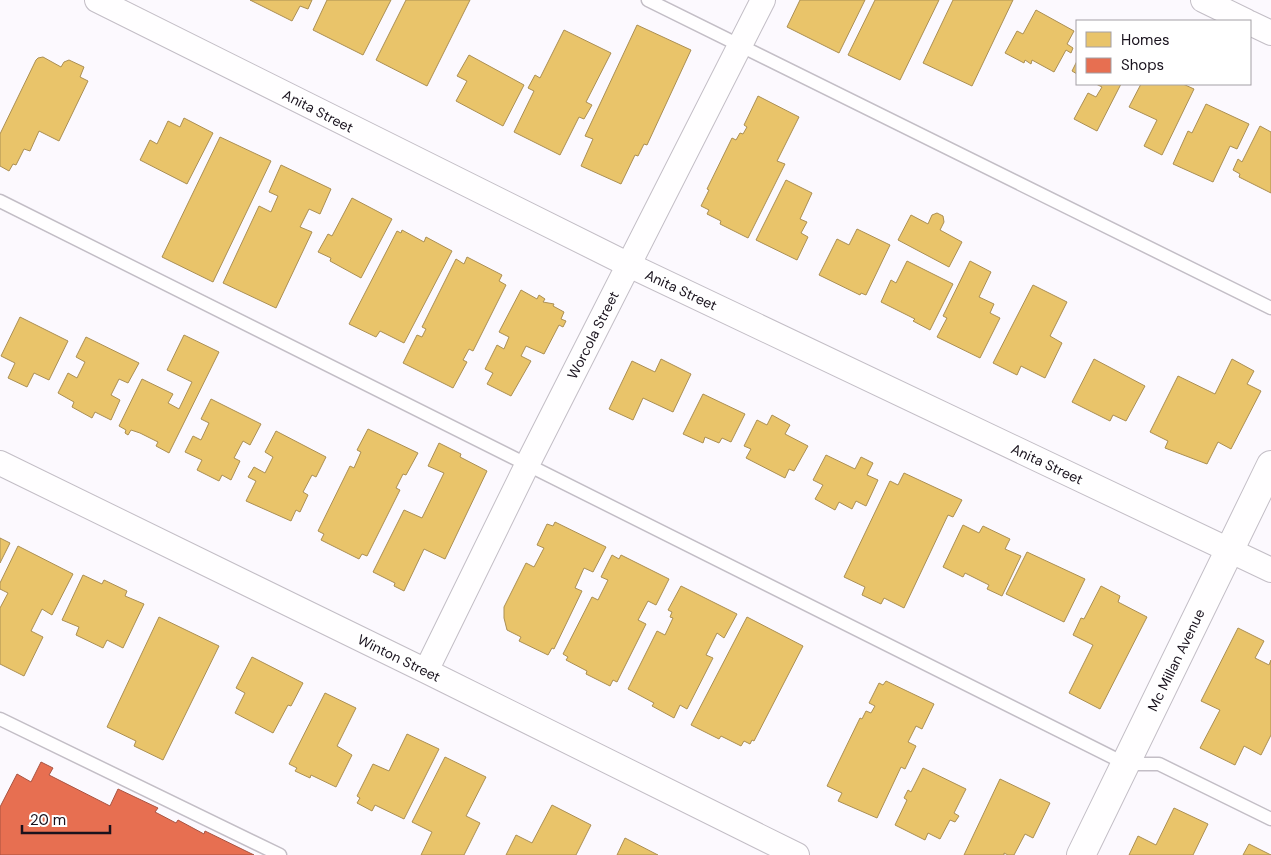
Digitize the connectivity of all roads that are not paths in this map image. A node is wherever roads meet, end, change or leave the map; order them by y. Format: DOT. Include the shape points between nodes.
graph roads {
  1 [pos="97,0"];
  2 [pos="648,0"];
  3 [pos="763,0"];
  4 [pos="1203,0"];
  5 [pos="1244,20"];
  6 [pos="1251,24"];
  7 [pos="1271,34"];
  8 [pos="740,45"];
  9 [pos="0,201"];
  10 [pos="629,265"];
  11 [pos="1271,308"];
  12 [pos="0,463"];
  13 [pos="527,465"];
  14 [pos="1271,465"];
  15 [pos="1230,551"];
  16 [pos="1271,570"];
  17 [pos="426,671"];
  18 [pos="2,725"];
  19 [pos="1126,764"];
  20 [pos="1271,819"];
  21 [pos="280,855"];
  22 [pos="797,855"];
  23 [pos="1080,855"];
  1 -- 10 [label="street, Anita Street"];
  2 -- 8 [label="lane"];
  3 -- 8 [label="street, Worcola Street"];
  4 -- 5 [label="street"];
  6 -- 7 [label="street"];
  8 -- 10 [label="street, Worcola Street"];
  8 -- 11 [label="lane"];
  9 -- 13 [label="lane"];
  10 -- 13 [label="street, Worcola Street"];
  10 -- 15 [label="street, Anita Street"];
  12 -- 17 [label="street, Winton Street"];
  13 -- 17 [label="street, Worcola Street"];
  13 -- 19 [label="lane"];
  14 -- 15 [label="street, Mc Millan Avenue"];
  15 -- 16 [label="street, Anita Street"];
  15 -- 19 [label="street, Mc Millan Avenue"];
  17 -- 22 [label="street, Winton Street"];
  18 -- 21 [label="lane"];
  19 -- 20 [label="lane" via="1159,764"];
  19 -- 23 [label="street, Mc Millan Avenue"];
}
